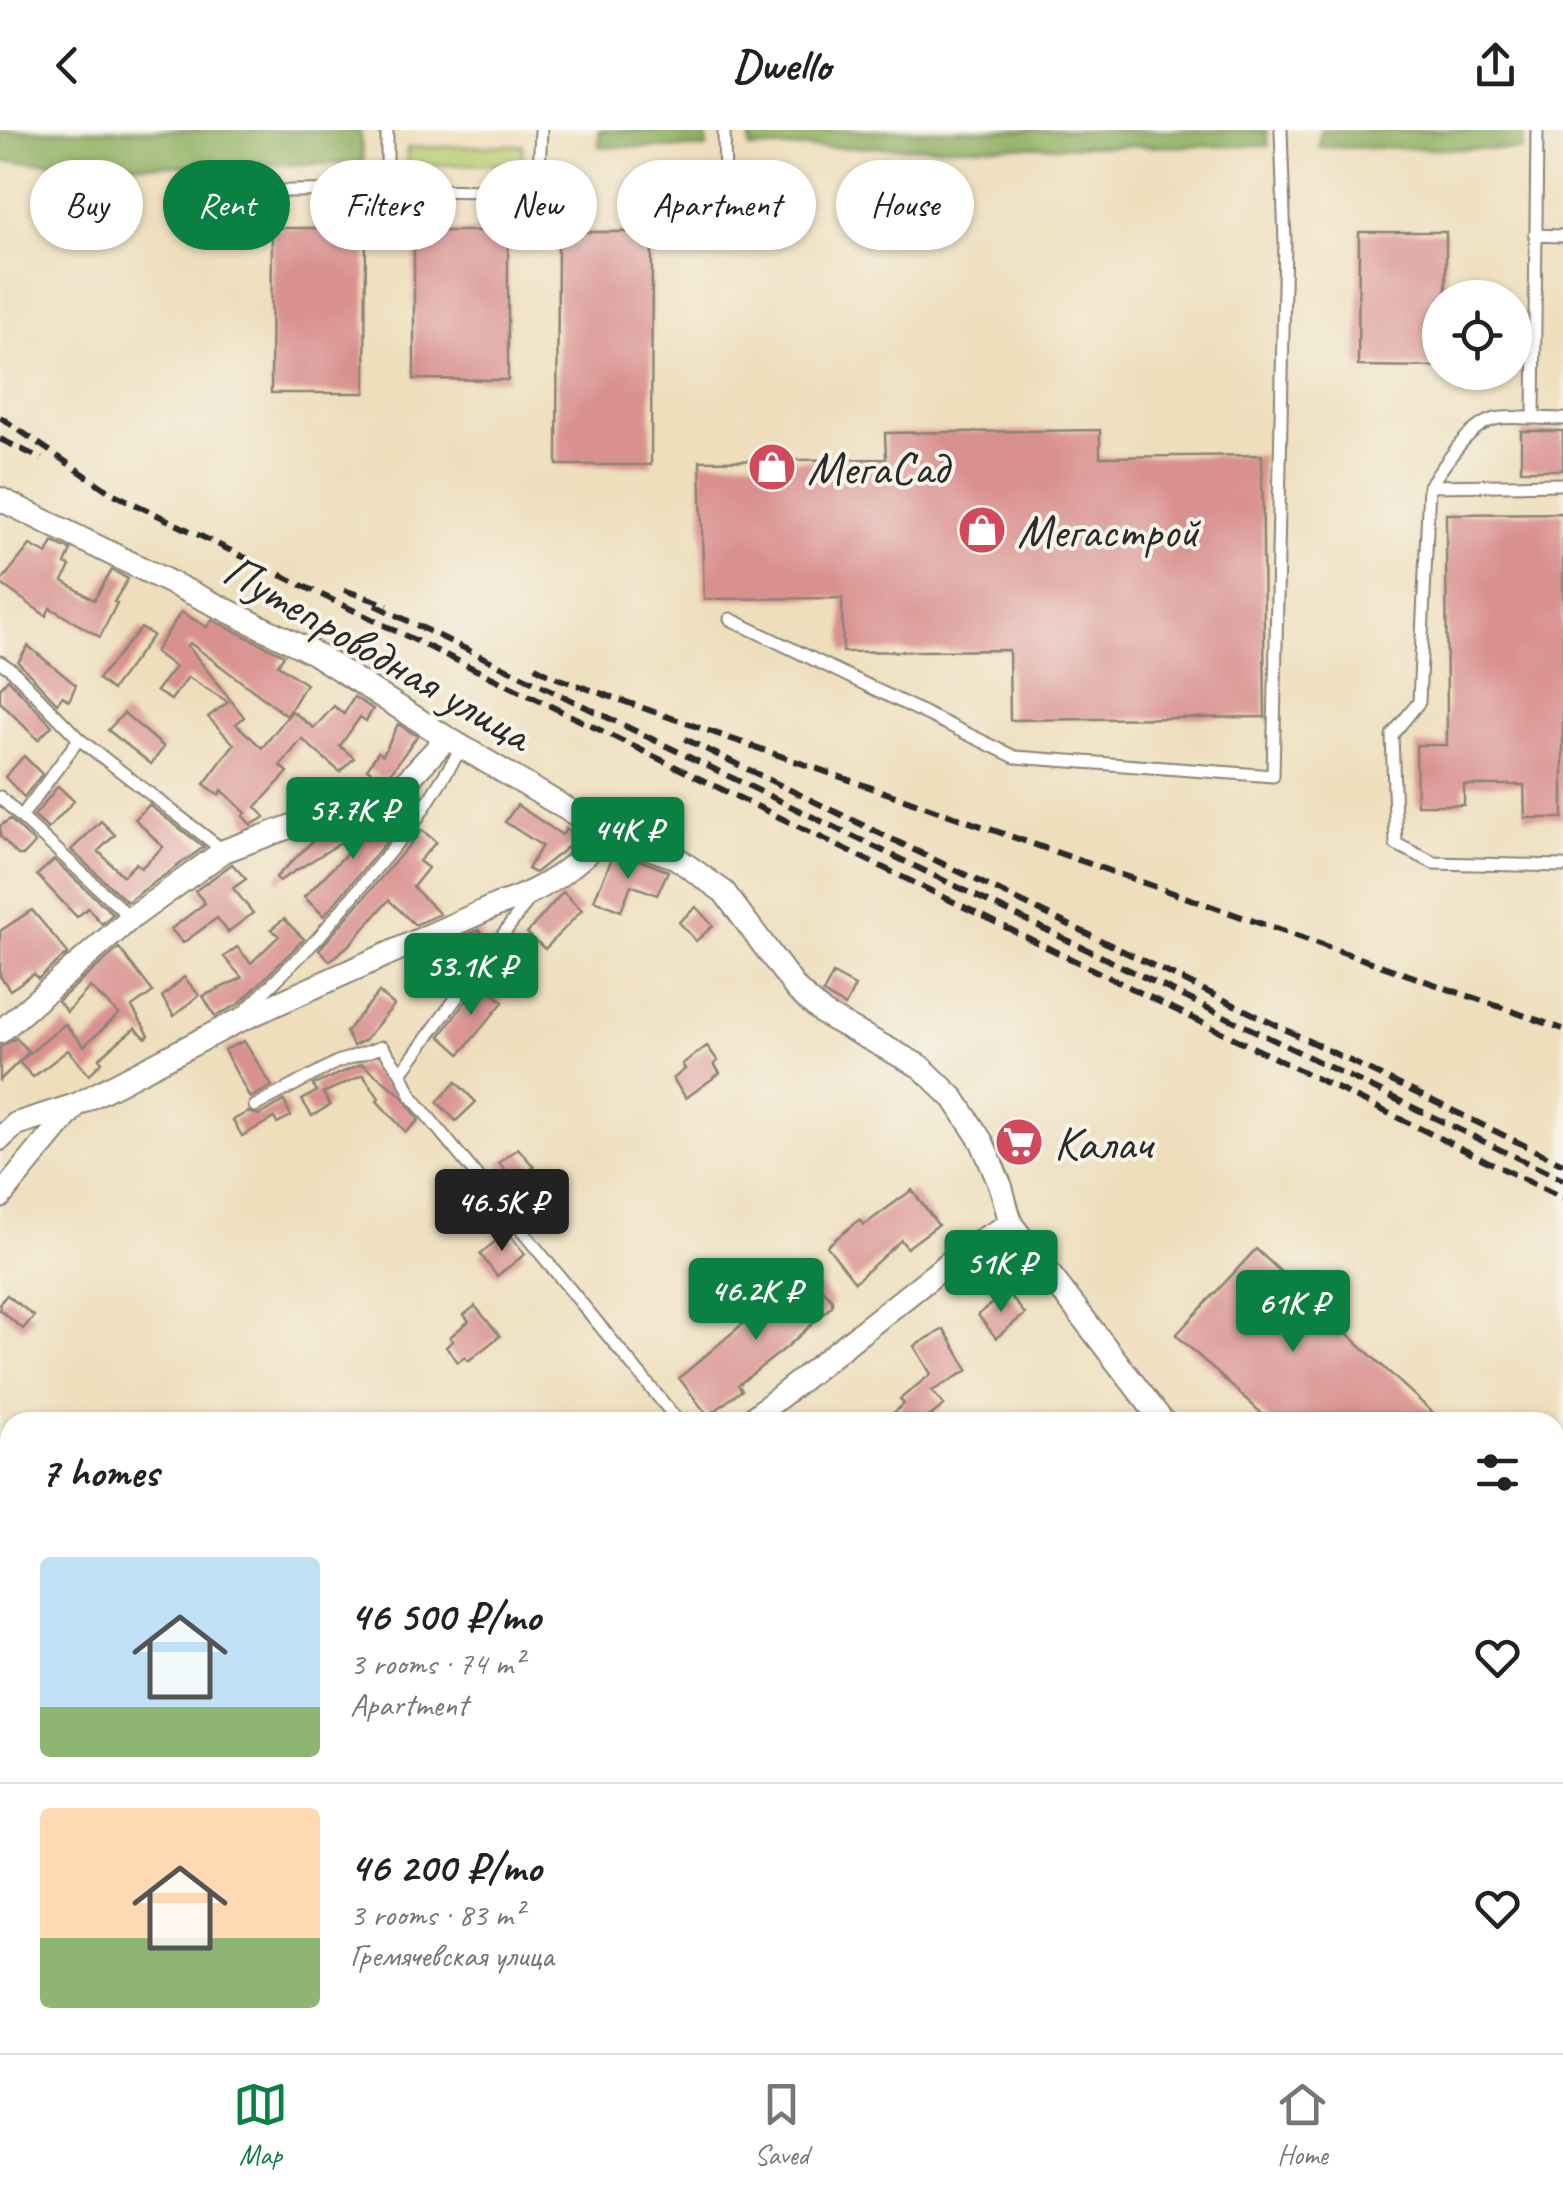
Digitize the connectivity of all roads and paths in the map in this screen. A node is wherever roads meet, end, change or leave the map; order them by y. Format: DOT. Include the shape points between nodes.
graph roads {
  1 [pos="387,130"];
  2 [pos="542,130"];
  3 [pos="724,130"];
  4 [pos="1281,130"];
  5 [pos="1537,130"];
  6 [pos="387,160"];
  7 [pos="725,160"];
  8 [pos="456,190"];
  9 [pos="1535,235"];
  10 [pos="1563,236"];
  11 [pos="1534,418"];
  12 [pos="1563,418"];
  13 [pos="1563,484"];
  14 [pos="1429,486"];
  15 [pos="0,499"];
  16 [pos="730,619"];
  17 [pos="0,662"];
  18 [pos="78,739"];
  19 [pos="455,742"];
  20 [pos="0,796"];
  21 [pos="21,817"];
  22 [pos="609,834"];
  23 [pos="224,850"];
  24 [pos="1563,866"];
  25 [pos="532,894"];
  26 [pos="131,918"];
  27 [pos="234,1023"];
  28 [pos="0,1032"];
  29 [pos="400,1072"];
  30 [pos="76,1105"];
  31 [pos="255,1106"];
  32 [pos="0,1139"];
  33 [pos="0,1197"];
  34 [pos="1011,1224"];
  35 [pos="671,1412"];
  36 [pos="761,1412"];
  37 [pos="1155,1412"];
  1 -- 6 [label="lane"];
  2 -- 8 [label="lane" via="538,191"];
  3 -- 7 [label="lane"];
  4 -- 16 [label="lane" via="1285,243 1273,776 1014,757"];
  5 -- 9 [label="lane"];
  9 -- 10 [label="lane"];
  9 -- 11 [label="lane"];
  11 -- 12 [label="lane"];
  11 -- 14 [label="lane" via="1482,424"];
  13 -- 14 [label="lane"];
  14 -- 24 [label="lane" via="1419,702 1392,735 1396,844 1434,863"];
  15 -- 19 [label="street, Путепроводная улица" via="312,652"];
  17 -- 18 [label="lane"];
  18 -- 21 [label="lane"];
  18 -- 23 [label="lane"];
  19 -- 22 [label="street, Путепроводная улица"];
  19 -- 23 [label="street" via="403,785"];
  19 -- 27 [label="lane" via="417,819 331,924"];
  20 -- 21 [label="lane"];
  21 -- 26 [label="lane"];
  22 -- 25 [label="street"];
  22 -- 34 [label="street, Путепроводная улица" via="676,857 724,892 797,990 824,1014 920,1067 954,1099 982,1142"];
  23 -- 26 [label="street"];
  25 -- 27 [label="street"];
  25 -- 29 [label="lane"];
  26 -- 28 [label="street"];
  27 -- 30 [label="street"];
  29 -- 31 [label="lane" via="382,1047 337,1062"];
  29 -- 35 [label="lane" via="412,1097"];
  30 -- 32 [label="street" via="16,1124"];
  30 -- 33 [label="street"];
  34 -- 36 [label="street" via="969,1247"];
  34 -- 37 [label="street, Путепроводная улица"];
}
